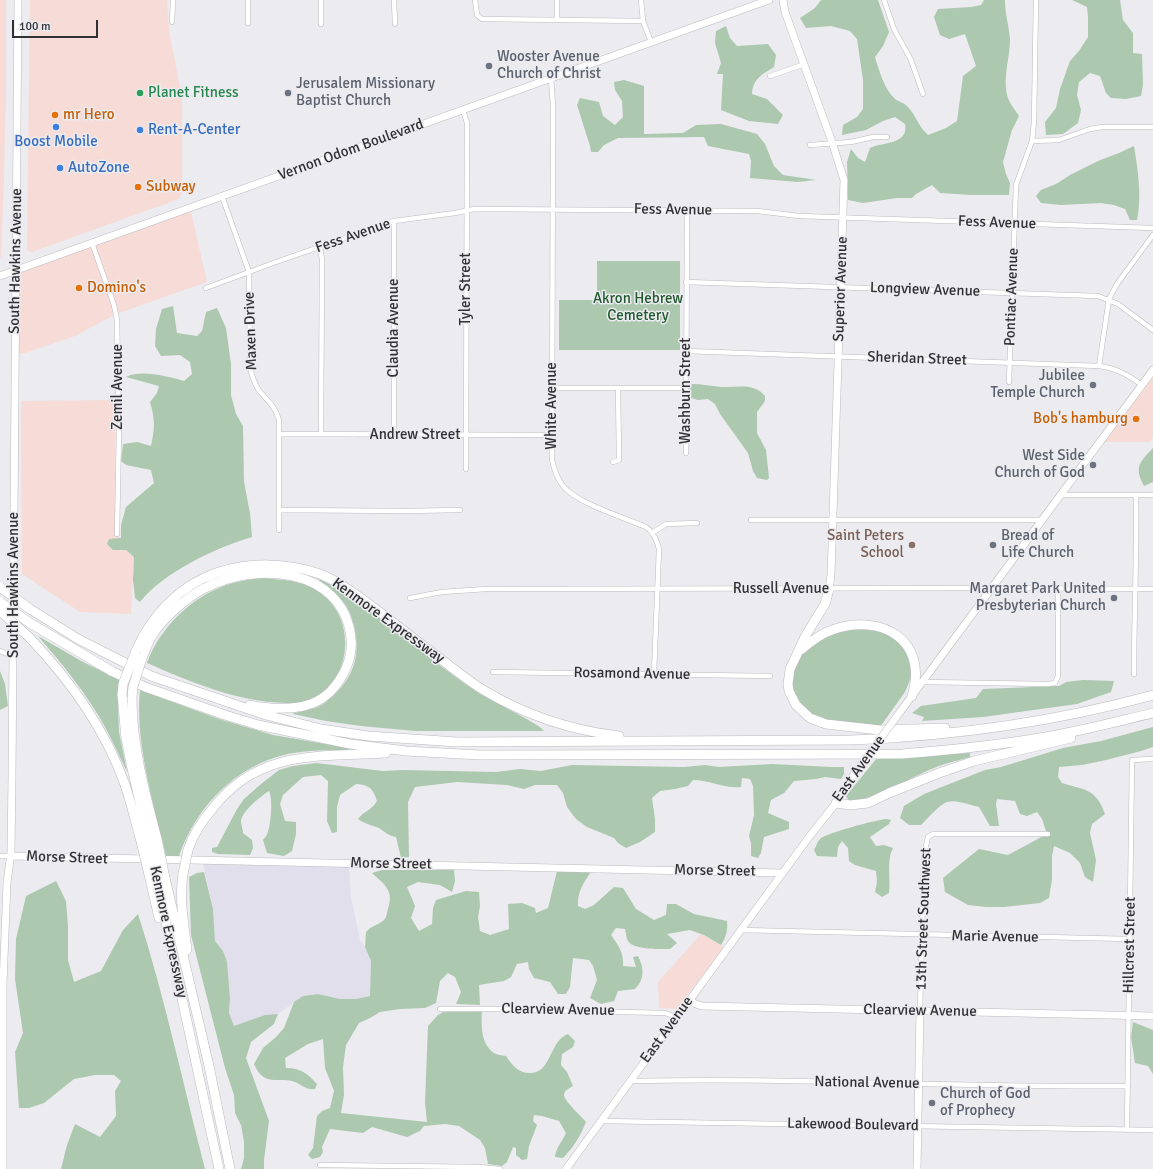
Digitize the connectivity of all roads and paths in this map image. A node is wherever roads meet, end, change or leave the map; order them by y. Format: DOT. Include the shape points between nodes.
graph roads {
  1 [pos="18,0"];
  2 [pos="173,0"];
  3 [pos="248,0"];
  4 [pos="321,0"];
  5 [pos="394,0"];
  6 [pos="475,0"];
  7 [pos="557,0"];
  8 [pos="641,0"];
  9 [pos="769,0"];
  10 [pos="783,0"];
  11 [pos="884,0"];
  12 [pos="1036,0"];
  13 [pos="557,20"];
  14 [pos="643,21"];
  15 [pos="172,22"];
  16 [pos="248,23"];
  17 [pos="321,24"];
  18 [pos="394,24"];
  19 [pos="651,42"];
  20 [pos="805,64"];
  21 [pos="770,76"];
  22 [pos="551,78"];
  23 [pos="923,94"];
  24 [pos="463,110"];
  25 [pos="1153,127"];
  26 [pos="888,138"];
  27 [pos="1032,140"];
  28 [pos="832,142"];
  29 [pos="810,145"];
  30 [pos="222,196"];
  31 [pos="553,209"];
  32 [pos="686,210"];
  33 [pos="466,211"];
  34 [pos="843,217"];
  35 [pos="394,221"];
  36 [pos="1015,223"];
  37 [pos="1153,228"];
  38 [pos="1153,235"];
  39 [pos="92,243"];
  40 [pos="320,247"];
  41 [pos="16,271"];
  42 [pos="249,272"];
  43 [pos="0,276"];
  44 [pos="686,282"];
  45 [pos="841,287"];
  46 [pos="206,288"];
  47 [pos="1012,293"];
  48 [pos="1109,299"];
  49 [pos="1153,330"];
  50 [pos="686,351"];
  51 [pos="839,357"];
  52 [pos="1010,363"];
  53 [pos="1099,366"];
  54 [pos="1153,370"];
  55 [pos="1009,382"];
  56 [pos="1142,385"];
  57 [pos="552,388"];
  58 [pos="618,388"];
  59 [pos="686,388"];
  60 [pos="279,434"];
  61 [pos="321,434"];
  62 [pos="394,435"];
  63 [pos="466,435"];
  64 [pos="552,435"];
  65 [pos="686,453"];
  66 [pos="613,462"];
  67 [pos="466,469"];
  68 [pos="1061,495"];
  69 [pos="1136,495"];
  70 [pos="1153,495"];
  71 [pos="279,510"];
  72 [pos="460,510"];
  73 [pos="751,520"];
  74 [pos="832,520"];
  75 [pos="1043,520"];
  76 [pos="697,522"];
  77 [pos="279,530"];
  78 [pos="652,533"];
  79 [pos="117,534"];
  80 [pos="0,587"];
  81 [pos="992,588"];
  82 [pos="1058,588"];
  83 [pos="657,589"];
  84 [pos="829,589"];
  85 [pos="1135,589"];
  86 [pos="1153,589"];
  87 [pos="410,598"];
  88 [pos="0,602"];
  89 [pos="0,611"];
  90 [pos="0,651"];
  91 [pos="797,653"];
  92 [pos="139,654"];
  93 [pos="13,656"];
  94 [pos="493,672"];
  95 [pos="654,674"];
  96 [pos="1134,674"];
  97 [pos="770,676"];
  98 [pos="923,682"];
  99 [pos="177,684"];
  100 [pos="1153,695"];
  101 [pos="912,696"];
  102 [pos="1153,713"];
  103 [pos="1003,726"];
  104 [pos="660,740"];
  105 [pos="406,751"];
  106 [pos="1153,759"];
  107 [pos="836,803"];
  108 [pos="1048,834"];
  109 [pos="149,840"];
  110 [pos="0,856"];
  111 [pos="10,856"];
  112 [pos="782,873"];
  113 [pos="157,879"];
  114 [pos="740,930"];
  115 [pos="922,935"];
  116 [pos="1130,939"];
  117 [pos="192,993"];
  118 [pos="689,1000"];
  119 [pos="440,1009"];
  120 [pos="920,1011"];
  121 [pos="1128,1015"];
  122 [pos="1153,1016"];
  123 [pos="676,1017"];
  124 [pos="630,1081"];
  125 [pos="919,1084"];
  126 [pos="1128,1086"];
  127 [pos="601,1121"];
  128 [pos="918,1126"];
  129 [pos="1127,1130"];
  130 [pos="1153,1130"];
  131 [pos="320,1165"];
  132 [pos="3,1169"];
  133 [pos="219,1169"];
  134 [pos="230,1169"];
  135 [pos="500,1169"];
  136 [pos="566,1169"];
  137 [pos="917,1169"];
  1 -- 41 [label="street, South Hawkins Avenue"];
  2 -- 15 [label="street"];
  3 -- 16 [label="street"];
  4 -- 17 [label="street"];
  5 -- 18 [label="street"];
  6 -- 13 [label="street" via="477,15 482,19"];
  7 -- 13 [label="street"];
  8 -- 14 [label="street"];
  9 -- 19 [label="street, Vernon Odom Boulevard"];
  10 -- 20 [label="street, Superior Avenue"];
  11 -- 23 [label="street"];
  12 -- 27 [label="street, Pontiac Avenue"];
  13 -- 14 [label="street"];
  14 -- 19 [label="street"];
  19 -- 22 [label="street, Vernon Odom Boulevard"];
  20 -- 21 [label="street"];
  20 -- 28 [label="street, Superior Avenue"];
  22 -- 24 [label="street, Vernon Odom Boulevard"];
  22 -- 31 [label="street, White Avenue"];
  24 -- 30 [label="street, Vernon Odom Boulevard"];
  24 -- 33 [label="street, Tyler Street" via="466,122"];
  25 -- 27 [label="street" via="1103,127 1059,140"];
  26 -- 28 [label="street" via="873,137 851,142"];
  27 -- 36 [label="street, Pontiac Avenue" via="1016,185"];
  28 -- 29 [label="street"];
  28 -- 34 [label="street, Superior Avenue" via="844,180"];
  30 -- 39 [label="street, Vernon Odom Boulevard"];
  30 -- 42 [label="street, Maxen Drive"];
  31 -- 32 [label="street, Fess Avenue"];
  31 -- 33 [label="street, Fess Avenue"];
  31 -- 57 [label="street, White Avenue"];
  32 -- 34 [label="street, Fess Avenue" via="758,211 799,216"];
  32 -- 44 [label="street, Washburn Street"];
  33 -- 35 [label="street, Fess Avenue"];
  33 -- 63 [label="street, Tyler Street"];
  34 -- 36 [label="street, Fess Avenue"];
  34 -- 45 [label="street, Superior Avenue"];
  35 -- 40 [label="street, Fess Avenue"];
  35 -- 62 [label="street, Claudia Avenue"];
  36 -- 37 [label="street, Fess Avenue"];
  36 -- 47 [label="street, Pontiac Avenue"];
  38 -- 48 [label="street"];
  39 -- 41 [label="street, Vernon Odom Boulevard"];
  39 -- 79 [label="street, Zemil Avenue" via="117,320"];
  40 -- 42 [label="street, Fess Avenue"];
  40 -- 61 [label="street"];
  41 -- 43 [label="street, Vernon Odom Boulevard"];
  41 -- 93 [label="street, South Hawkins Avenue"];
  42 -- 46 [label="street, Fess Avenue"];
  42 -- 60 [label="street, Maxen Drive" via="250,368 259,390 271,402 277,413"];
  44 -- 45 [label="street, Longview Avenue"];
  44 -- 50 [label="street, Washburn Street"];
  45 -- 47 [label="street, Longview Avenue"];
  45 -- 51 [label="street, Superior Avenue"];
  47 -- 48 [label="street, Longview Avenue" via="1098,296"];
  47 -- 52 [label="street, Pontiac Avenue"];
  48 -- 49 [label="street, Longview Avenue"];
  48 -- 53 [label="street"];
  50 -- 51 [label="street, Sheridan Street"];
  50 -- 59 [label="street, Washburn Street"];
  51 -- 52 [label="street, Sheridan Street"];
  51 -- 74 [label="street, Superior Avenue"];
  52 -- 53 [label="street, Sheridan Street"];
  52 -- 55 [label="street, Pontiac Avenue"];
  53 -- 56 [label="street, Sheridan Street" via="1120,371"];
  54 -- 56 [label="street, East Avenue"];
  56 -- 68 [label="street, East Avenue"];
  57 -- 58 [label="street"];
  57 -- 64 [label="street, White Avenue"];
  58 -- 59 [label="street"];
  58 -- 66 [label="street" via="620,456"];
  59 -- 65 [label="street, Washburn Street"];
  60 -- 61 [label="street, Andrew Street"];
  60 -- 71 [label="street, Maxen Drive"];
  61 -- 62 [label="street, Andrew Street"];
  62 -- 63 [label="street, Andrew Street"];
  63 -- 64 [label="street, Andrew Street"];
  63 -- 67 [label="street, Tyler Street"];
  64 -- 78 [label="street, White Avenue" via="554,466 564,487 579,499 646,527"];
  68 -- 69 [label="street"];
  68 -- 75 [label="street, East Avenue"];
  69 -- 70 [label="street"];
  69 -- 85 [label="street"];
  71 -- 72 [label="street"];
  71 -- 77 [label="street, Maxen Drive"];
  73 -- 74 [label="street"];
  74 -- 75 [label="street"];
  74 -- 84 [label="street, Superior Avenue"];
  75 -- 81 [label="street, East Avenue"];
  76 -- 78 [label="street" via="666,524"];
  78 -- 83 [label="street" via="659,549"];
  80 -- 99 [label="highway, bridge" via="78,639 151,676"];
  81 -- 82 [label="street, Russell Avenue"];
  81 -- 84 [label="street, Russell Avenue"];
  81 -- 98 [label="street, East Avenue"];
  82 -- 85 [label="street, Russell Avenue"];
  82 -- 98 [label="street" via="1058,676 1053,684"];
  83 -- 84 [label="street, Russell Avenue"];
  83 -- 87 [label="street, Russell Avenue" via="486,589 442,592"];
  83 -- 95 [label="street"];
  84 -- 91 [label="highway" via="825,604"];
  85 -- 86 [label="street, Russell Avenue"];
  85 -- 96 [label="street"];
  88 -- 105 [label="highway, bridge" via="30,623 113,672 189,703 225,716 289,732 350,744"];
  89 -- 109 [label="highway, bridge" via="29,637 72,687 97,726"];
  90 -- 93 [label="street"];
  91 -- 101 [label="highway" via="824,633 845,626 865,625 888,630 905,642 914,657 916,669"];
  91 -- 103 [label="highway" via="788,676 792,700 814,720 826,724 880,730"];
  92 -- 99 [label="highway" via="152,635 183,603 202,589 244,574 290,574 308,580 330,594 344,611 351,643 349,662 334,687 308,706 287,709 256,707"];
  92 -- 104 [label="highway, Kenmore Expressway" via="143,635 166,605 195,582 228,569 266,565 291,567 321,575 342,585 471,682 521,710 549,722 597,733"];
  92 -- 109 [label="highway, bridge" via="133,687 132,719"];
  92 -- 109 [label="highway, bridge" via="123,684 122,695 126,738"];
  93 -- 111 [label="street, South Hawkins Avenue"];
  94 -- 95 [label="street, Rosamond Avenue"];
  95 -- 97 [label="street, Rosamond Avenue"];
  98 -- 101 [label="street, East Avenue"];
  99 -- 104 [label="highway" via="266,716 321,729 368,736 457,742"];
  100 -- 103 [label="highway" via="1071,714"];
  101 -- 107 [label="street, East Avenue, bridge"];
  102 -- 105 [label="highway" via="1050,736 958,750 902,754 480,755"];
  102 -- 107 [label="highway" via="1075,737 974,761 868,803"];
  103 -- 104 [label="highway" via="960,733 882,739"];
  105 -- 117 [label="highway, bridge" via="307,756 287,760 261,769 222,796 200,825 188,850 182,874 182,911"];
  106 -- 116 [label="street, Hillcrest Street" via="1132,760"];
  107 -- 112 [label="street, East Avenue"];
  108 -- 115 [label="street, 13th Street Southwest" via="932,834 928,837 924,855"];
  109 -- 113 [label="highway, bridge"];
  109 -- 113 [label="highway, bridge"];
  110 -- 111 [label="street, Morse Street"];
  111 -- 112 [label="street, Morse Street"];
  111 -- 132 [label="street, South Hawkins Avenue" via="4,984"];
  112 -- 114 [label="street, East Avenue"];
  113 -- 117 [label="highway"];
  113 -- 133 [label="highway" via="173,974"];
  114 -- 115 [label="street, Marie Avenue"];
  114 -- 118 [label="street, East Avenue"];
  115 -- 116 [label="street, Marie Avenue"];
  115 -- 120 [label="street, 13th Street Southwest"];
  116 -- 121 [label="street, Hillcrest Street"];
  117 -- 134 [label="highway, Kenmore Expressway" via="210,1066"];
  118 -- 120 [label="street, Clearview Avenue" via="702,1006"];
  118 -- 123 [label="street, East Avenue"];
  119 -- 123 [label="street, Clearview Avenue" via="665,1013"];
  120 -- 121 [label="street, Clearview Avenue"];
  120 -- 125 [label="street, 13th Street Southwest"];
  121 -- 122 [label="street, Clearview Avenue"];
  121 -- 126 [label="street, Hillcrest Street"];
  123 -- 124 [label="street, East Avenue"];
  124 -- 125 [label="street, National Avenue"];
  124 -- 127 [label="street, East Avenue"];
  125 -- 126 [label="street, National Avenue"];
  125 -- 128 [label="street, 13th Street Southwest"];
  126 -- 129 [label="street, Hillcrest Street"];
  127 -- 128 [label="street, Lakewood Boulevard"];
  127 -- 136 [label="street, East Avenue"];
  128 -- 129 [label="street, Lakewood Boulevard"];
  128 -- 137 [label="street, 13th Street Southwest"];
  129 -- 130 [label="street, Lakewood Boulevard"];
  131 -- 135 [label="street"];
}
